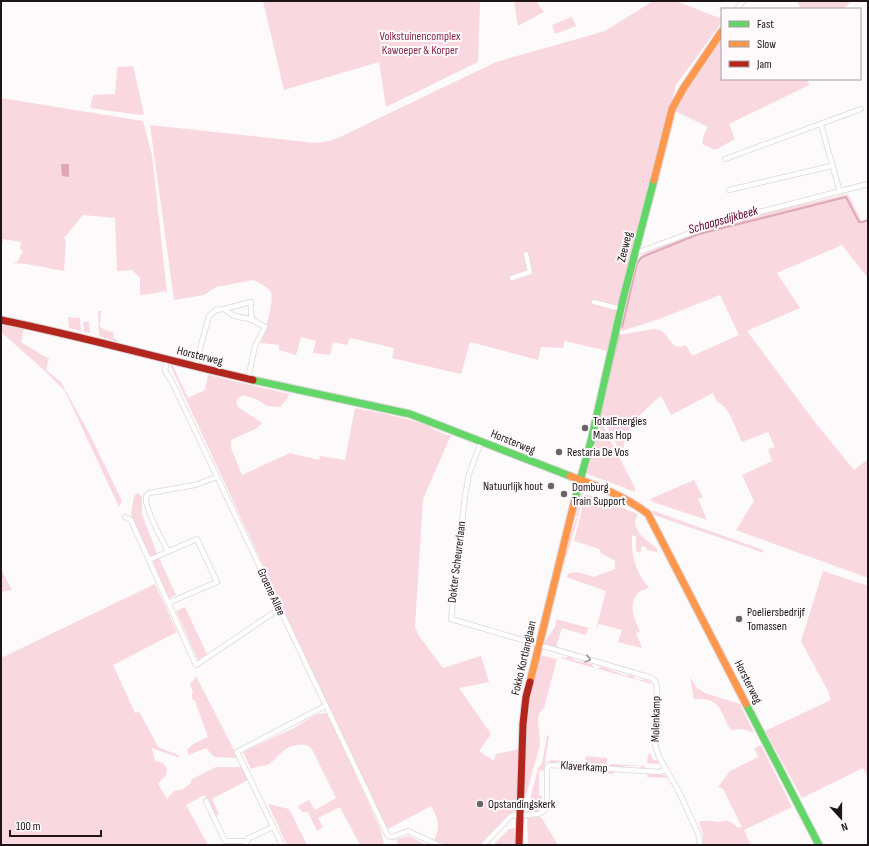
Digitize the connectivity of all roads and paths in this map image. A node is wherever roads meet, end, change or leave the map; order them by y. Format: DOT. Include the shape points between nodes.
graph roads {
  1 [pos="721,32"];
  2 [pos="861,109"];
  3 [pos="821,125"];
  4 [pos="725,159"];
  5 [pos="832,166"];
  6 [pos="868,184"];
  7 [pos="729,190"];
  8 [pos="840,192"];
  9 [pos="635,252"];
  10 [pos="526,254"];
  11 [pos="512,278"];
  12 [pos="594,302"];
  13 [pos="224,309"];
  14 [pos="621,309"];
  15 [pos="1,320"];
  16 [pos="253,321"];
  17 [pos="166,360"];
  18 [pos="195,367"];
  19 [pos="248,379"];
  20 [pos="481,442"];
  21 [pos="217,477"];
  22 [pos="580,480"];
  23 [pos="125,517"];
  24 [pos="168,551"];
  25 [pos="149,560"];
  26 [pos="168,603"];
  27 [pos="279,609"];
  28 [pos="538,645"];
  29 [pos="325,706"];
  30 [pos="666,769"];
  31 [pos="206,801"];
  32 [pos="521,815"];
  33 [pos="273,827"];
  34 [pos="246,843"];
  35 [pos="282,845"];
  36 [pos="438,845"];
  37 [pos="483,845"];
  38 [pos="519,845"];
  39 [pos="699,845"];
  40 [pos="819,845"];
  1 -- 9 [label="main road, Zeeweg" via="672,109"];
  2 -- 3 [label="street"];
  3 -- 4 [label="street"];
  3 -- 5 [label="street"];
  5 -- 7 [label="street"];
  5 -- 8 [label="street"];
  6 -- 8 [label="street"];
  8 -- 9 [label="street" via="717,223"];
  9 -- 14 [label="main road, Zeeweg"];
  10 -- 11 [label="street" via="530,272"];
  12 -- 14 [label="street"];
  13 -- 16 [label="street" via="234,316"];
  13 -- 16 [label="street" via="251,302"];
  13 -- 18 [label="street" via="216,310 210,316"];
  14 -- 22 [label="main road, Zeeweg"];
  15 -- 17 [label="main road, Horsterweg" via="56,331"];
  16 -- 19 [label="street" via="265,327 256,346"];
  17 -- 18 [label="main road, Horsterweg"];
  17 -- 21 [label="street, Groene Allee" via="166,371"];
  18 -- 19 [label="main road, Horsterweg"];
  19 -- 20 [label="main road, Horsterweg" via="410,414"];
  20 -- 22 [label="main road, Horsterweg"];
  20 -- 28 [label="street, Dokter Scheurerlaan" via="469,474 465,496 451,619"];
  21 -- 24 [label="street" via="201,484 147,495 147,508"];
  21 -- 27 [label="street, Groene Allee"];
  22 -- 28 [label="main road, Fokko Kortlanglaan"];
  22 -- 40 [label="main road, Horsterweg" via="638,505 648,514"];
  23 -- 25 [label="street" via="131,520"];
  24 -- 25 [label="street"];
  24 -- 26 [label="street" via="197,539 217,582"];
  25 -- 26 [label="street"];
  26 -- 27 [label="street" via="196,665"];
  27 -- 29 [label="street, Groene Allee"];
  28 -- 30 [label="street, Molenkamp, one-way" via="652,678 657,686 654,740"];
  28 -- 32 [label="main road, Fokko Kortlanglaan" via="526,697 523,724"];
  29 -- 33 [label="street" via="237,752"];
  29 -- 36 [label="street, Groene Allee" via="388,836 392,838 408,831"];
  30 -- 32 [label="street, Klaverkamp" via="660,772 549,765 544,811"];
  30 -- 39 [label="street, Molenkamp" via="697,831"];
  31 -- 34 [label="street" via="225,841"];
  32 -- 37 [label="street" via="511,816"];
  32 -- 38 [label="main road, Fokko Kortlanglaan"];
  33 -- 34 [label="street" via="249,838"];
  33 -- 35 [label="street"];
}
